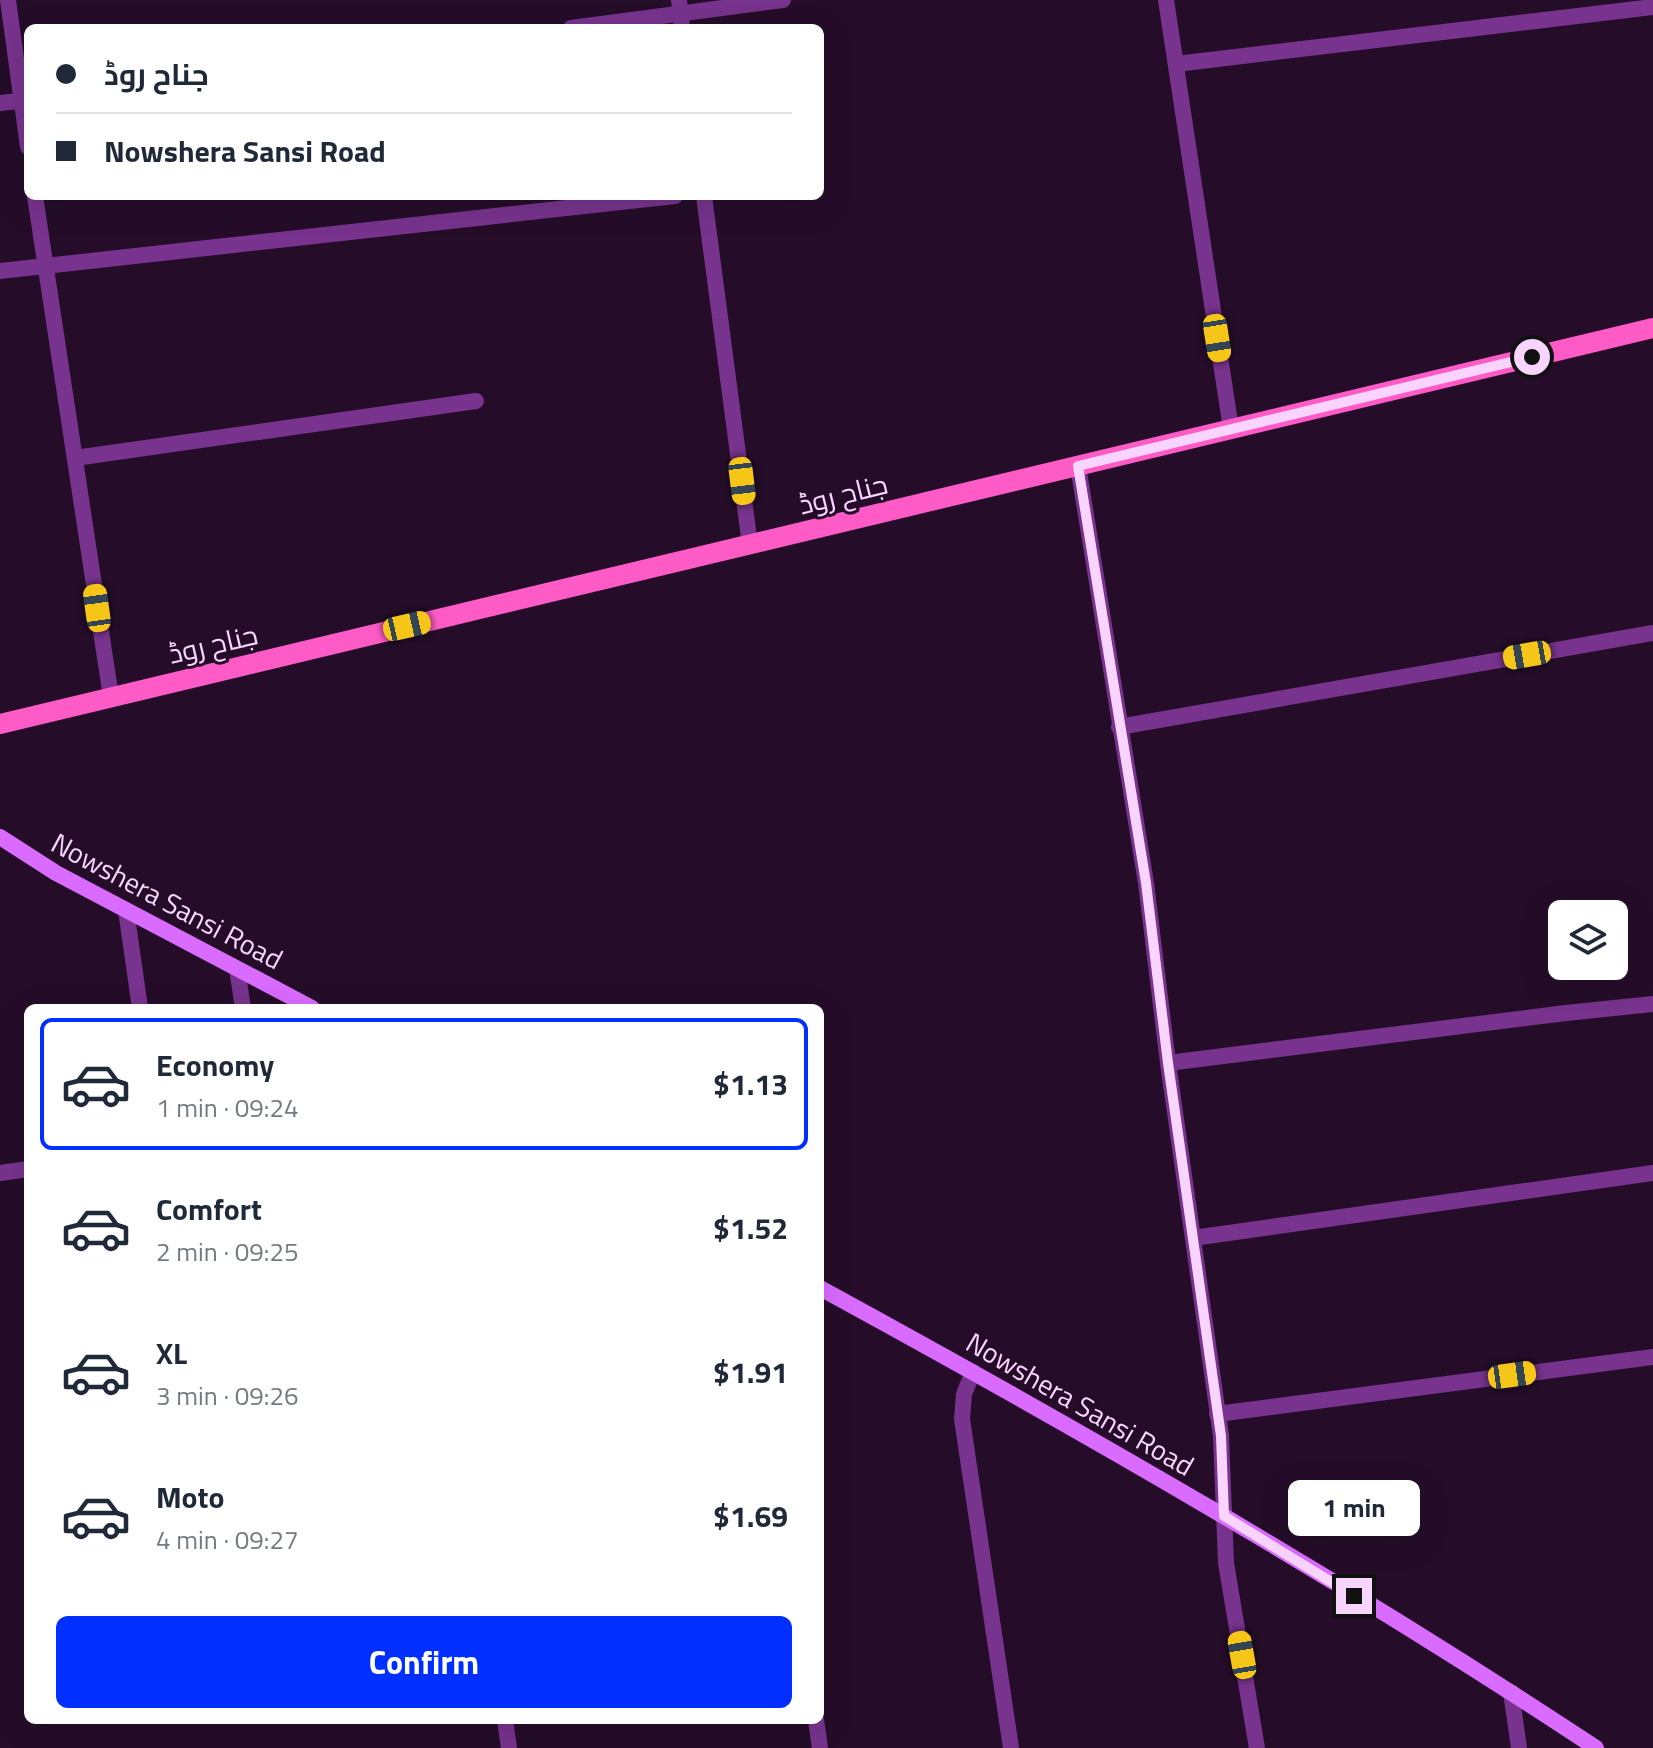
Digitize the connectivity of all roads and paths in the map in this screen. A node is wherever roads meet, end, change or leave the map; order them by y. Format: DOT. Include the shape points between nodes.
graph roads {
  1 [pos="8,0"];
  2 [pos="783,0"];
  3 [pos="1166,0"];
  4 [pos="1653,7"];
  5 [pos="681,14"];
  6 [pos="602,24"];
  7 [pos="1176,64"];
  8 [pos="24,100"];
  9 [pos="0,103"];
  10 [pos="36,200"];
  11 [pos="639,200"];
  12 [pos="705,200"];
  13 [pos="46,266"];
  14 [pos="0,271"];
  15 [pos="1653,328"];
  16 [pos="476,401"];
  17 [pos="1231,429"];
  18 [pos="75,458"];
  19 [pos="1078,466"];
  20 [pos="750,545"];
  21 [pos="1653,633"];
  22 [pos="111,697"];
  23 [pos="0,724"];
  24 [pos="1119,727"];
  25 [pos="0,837"];
  26 [pos="126,910"];
  27 [pos="237,969"];
  28 [pos="139,1004"];
  29 [pos="242,1004"];
  30 [pos="304,1004"];
  31 [pos="1653,1004"];
  32 [pos="1168,1063"];
  33 [pos="24,1170"];
  34 [pos="0,1173"];
  35 [pos="1653,1173"];
  36 [pos="1193,1238"];
  37 [pos="824,1290"];
  38 [pos="1653,1357"];
  39 [pos="973,1372"];
  40 [pos="1217,1414"];
  41 [pos="1224,1516"];
  42 [pos="1511,1692"];
  43 [pos="506,1724"];
  44 [pos="817,1724"];
  45 [pos="509,1748"];
  46 [pos="820,1748"];
  47 [pos="1011,1748"];
  48 [pos="1257,1748"];
  49 [pos="1519,1748"];
  50 [pos="1596,1748"];
  1 -- 8 [label="street"];
  2 -- 5 [label="street"];
  3 -- 7 [label="street"];
  4 -- 7 [label="street"];
  5 -- 6 [label="street"];
  7 -- 17 [label="street"];
  8 -- 9 [label="street"];
  10 -- 13 [label="street"];
  11 -- 13 [label="street"];
  12 -- 20 [label="street"];
  13 -- 14 [label="street"];
  13 -- 18 [label="street"];
  15 -- 17 [label="main road, جناح روڈ"];
  16 -- 18 [label="street"];
  17 -- 19 [label="main road, جناح روڈ"];
  18 -- 22 [label="street"];
  19 -- 20 [label="main road, جناح روڈ"];
  19 -- 24 [label="street"];
  20 -- 22 [label="main road, جناح روڈ"];
  21 -- 24 [label="street"];
  22 -- 23 [label="main road, جناح روڈ"];
  24 -- 32 [label="street" via="1146,883"];
  25 -- 26 [label="main road, Nowshera Sansi Road"];
  26 -- 27 [label="main road, Nowshera Sansi Road"];
  26 -- 28 [label="street"];
  27 -- 29 [label="street"];
  27 -- 30 [label="main road, Nowshera Sansi Road"];
  31 -- 32 [label="street"];
  32 -- 36 [label="street"];
  33 -- 34 [label="street"];
  35 -- 36 [label="street"];
  36 -- 40 [label="street"];
  37 -- 39 [label="main road, Nowshera Sansi Road"];
  38 -- 40 [label="street"];
  39 -- 41 [label="main road, Nowshera Sansi Road"];
  39 -- 47 [label="street" via="962,1419"];
  40 -- 41 [label="street"];
  41 -- 42 [label="main road, Nowshera Sansi Road"];
  41 -- 48 [label="street" via="1226,1563"];
  42 -- 49 [label="street"];
  42 -- 50 [label="main road, Nowshera Sansi Road"];
  43 -- 45 [label="street"];
  44 -- 46 [label="street"];
}
